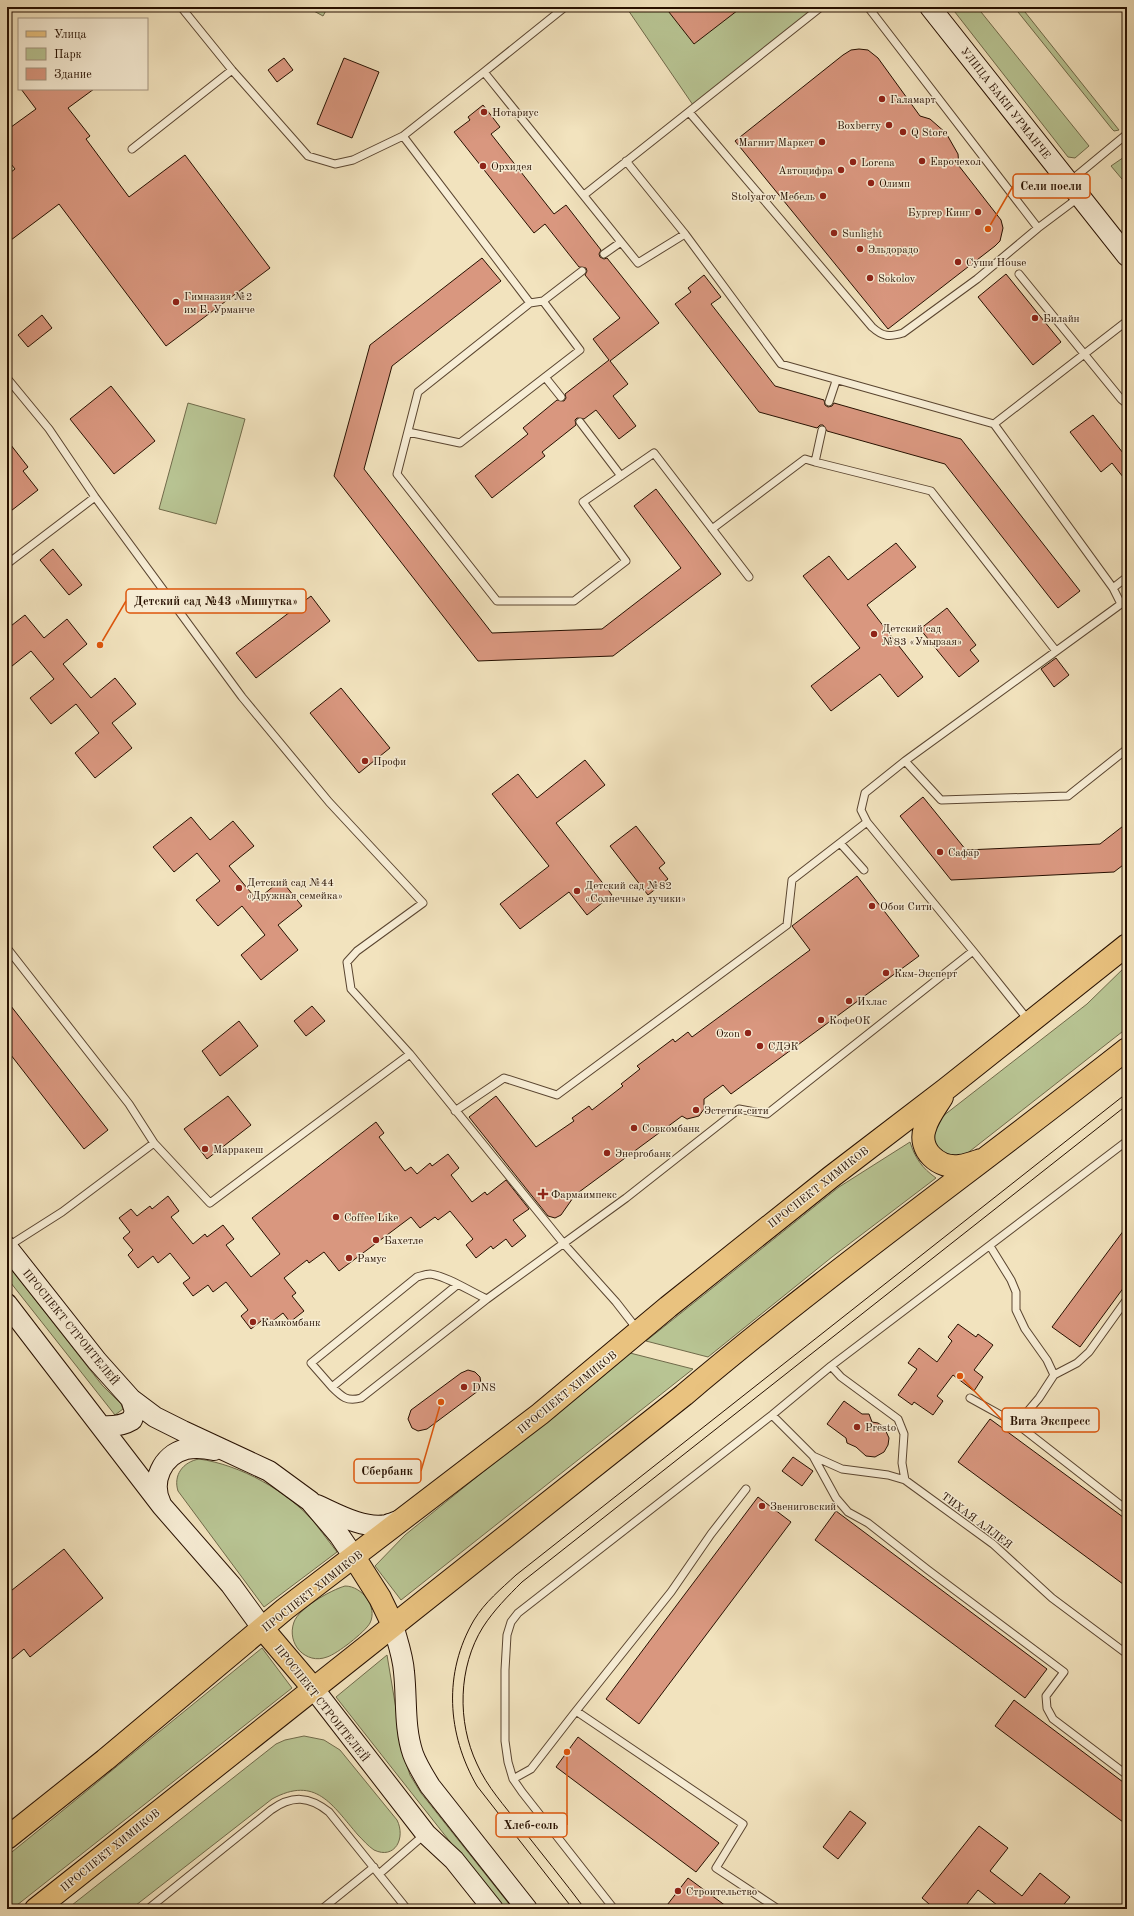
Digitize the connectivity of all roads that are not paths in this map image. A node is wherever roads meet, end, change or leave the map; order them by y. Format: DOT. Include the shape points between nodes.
graph roads {
  1 [pos="182,7"];
  2 [pos="565,7"];
  3 [pos="821,7"];
  4 [pos="868,7"];
  5 [pos="930,7"];
  6 [pos="232,70"];
  7 [pos="484,72"];
  8 [pos="689,112"];
  9 [pos="1127,134"];
  10 [pos="403,136"];
  11 [pos="132,149"];
  12 [pos="626,161"];
  13 [pos="1074,189"];
  14 [pos="584,195"];
  15 [pos="1038,228"];
  16 [pos="685,234"];
  17 [pos="621,242"];
  18 [pos="604,254"];
  19 [pos="1127,256"];
  20 [pos="582,270"];
  21 [pos="1019,274"];
  22 [pos="543,301"];
  23 [pos="530,303"];
  24 [pos="1127,321"];
  25 [pos="1083,354"];
  26 [pos="545,377"];
  27 [pos="7,378"];
  28 [pos="836,381"];
  29 [pos="561,398"];
  30 [pos="829,402"];
  31 [pos="1127,404"];
  32 [pos="580,422"];
  33 [pos="994,424"];
  34 [pos="822,430"];
  35 [pos="408,432"];
  36 [pos="815,462"];
  37 [pos="621,476"];
  38 [pos="95,497"];
  39 [pos="712,529"];
  40 [pos="7,564"];
  41 [pos="1127,577"];
  42 [pos="749,578"];
  43 [pos="1113,588"];
  44 [pos="1056,651"];
  45 [pos="1127,749"];
  46 [pos="905,761"];
  47 [pos="867,822"];
  48 [pos="840,843"];
  49 [pos="864,870"];
  50 [pos="1127,945"];
  51 [pos="7,948"];
  52 [pos="973,951"];
  53 [pos="1030,1023"];
  54 [pos="1127,1049"];
  55 [pos="410,1054"];
  56 [pos="946,1090"];
  57 [pos="455,1111"];
  58 [pos="1127,1141"];
  59 [pos="154,1143"];
  60 [pos="988,1158"];
  61 [pos="564,1244"];
  62 [pos="990,1246"];
  63 [pos="7,1247"];
  64 [pos="457,1285"];
  65 [pos="487,1299"];
  66 [pos="1127,1299"];
  67 [pos="7,1304"];
  68 [pos="639,1332"];
  69 [pos="831,1366"];
  70 [pos="1054,1375"];
  71 [pos="332,1387"];
  72 [pos="131,1398"];
  73 [pos="970,1398"];
  74 [pos="772,1415"];
  75 [pos="1017,1424"];
  76 [pos="101,1426"];
  77 [pos="228,1451"];
  78 [pos="813,1456"];
  79 [pos="905,1480"];
  80 [pos="746,1489"];
  81 [pos="310,1501"];
  82 [pos="162,1506"];
  83 [pos="1127,1510"];
  84 [pos="401,1520"];
  85 [pos="354,1557"];
  86 [pos="393,1625"];
  87 [pos="263,1629"];
  88 [pos="1127,1654"];
  89 [pos="313,1688"];
  90 [pos="576,1711"];
  91 [pos="1127,1775"];
  92 [pos="513,1779"];
  93 [pos="426,1834"];
  94 [pos="7,1838"];
  95 [pos="374,1867"];
  96 [pos="379,1874"];
  97 [pos="36,1909"];
  98 [pos="148,1909"];
  99 [pos="322,1909"];
  100 [pos="407,1909"];
  101 [pos="494,1909"];
  102 [pos="527,1909"];
  103 [pos="614,1909"];
  104 [pos="778,1909"];
  1 -- 6 [label="lane"];
  2 -- 7 [label="lane"];
  3 -- 8 [label="lane"];
  4 -- 15 [label="lane"];
  5 -- 13 [label="main road, УЛИЦА БАКИ УРМАНЧЕ"];
  6 -- 10 [label="lane" via="308,156 335,164 353,160"];
  6 -- 11 [label="lane"];
  7 -- 10 [label="lane"];
  7 -- 14 [label="lane"];
  8 -- 12 [label="lane"];
  8 -- 15 [label="lane" via="881,335 891,337 903,334 977,279"];
  9 -- 13 [label="lane"];
  10 -- 23 [label="lane"];
  12 -- 14 [label="lane"];
  12 -- 16 [label="lane"];
  13 -- 15 [label="lane"];
  13 -- 19 [label="main road, УЛИЦА БАКИ УРМАНЧЕ"];
  14 -- 17 [label="lane"];
  16 -- 17 [label="lane" via="638,263"];
  16 -- 28 [label="lane" via="781,364"];
  17 -- 18 [label="lane"];
  20 -- 22 [label="lane"];
  21 -- 25 [label="lane"];
  22 -- 23 [label="lane"];
  22 -- 26 [label="lane" via="580,350"];
  23 -- 35 [label="lane" via="418,392"];
  24 -- 25 [label="lane"];
  25 -- 31 [label="lane"];
  25 -- 33 [label="lane"];
  26 -- 29 [label="lane"];
  26 -- 35 [label="lane" via="460,443"];
  27 -- 38 [label="lane" via="49,429"];
  28 -- 30 [label="lane"];
  28 -- 33 [label="lane"];
  32 -- 37 [label="lane"];
  33 -- 43 [label="lane"];
  34 -- 36 [label="lane"];
  35 -- 37 [label="lane" via="397,474 497,601 574,601 626,561 583,502"];
  36 -- 39 [label="lane" via="805,460"];
  36 -- 44 [label="lane" via="931,491"];
  37 -- 39 [label="lane" via="654,453"];
  38 -- 40 [label="lane"];
  38 -- 55 [label="lane" via="242,697 329,802 423,903 357,951 347,962 351,990"];
  39 -- 42 [label="lane"];
  41 -- 43 [label="lane"];
  43 -- 44 [label="lane" via="1121,604"];
  44 -- 46 [label="lane"];
  45 -- 46 [label="lane" via="1068,796 941,800"];
  46 -- 47 [label="lane" via="864,793 861,810"];
  47 -- 48 [label="lane"];
  47 -- 52 [label="lane"];
  48 -- 49 [label="lane"];
  48 -- 57 [label="lane" via="792,880 787,925 557,1095 504,1078"];
  50 -- 53 [label="main road, ПРОСПЕКТ ХИМИКОВ"];
  51 -- 59 [label="lane" via="129,1104"];
  52 -- 53 [label="lane"];
  52 -- 61 [label="lane" via="767,1114 739,1109"];
  53 -- 56 [label="main road, ПРОСПЕКТ ХИМИКОВ"];
  54 -- 60 [label="main road, ПРОСПЕКТ ХИМИКОВ"];
  55 -- 57 [label="lane"];
  55 -- 59 [label="lane" via="210,1203"];
  56 -- 60 [label="main road" via="924,1128 923,1141 926,1150 934,1160 949,1165 960,1166"];
  56 -- 68 [label="main road, ПРОСПЕКТ ХИМИКОВ" via="830,1176"];
  57 -- 61 [label="lane"];
  58 -- 62 [label="lane"];
  59 -- 63 [label="lane" via="62,1212"];
  60 -- 86 [label="main road, ПРОСПЕКТ ХИМИКОВ" via="784,1312 684,1395"];
  61 -- 65 [label="lane"];
  61 -- 68 [label="lane"];
  62 -- 69 [label="lane"];
  62 -- 70 [label="lane" via="1011,1280 1016,1292 1016,1310 1025,1329 1047,1360"];
  63 -- 72 [label="main road, ПРОСПЕКТ СТРОИТЕЛЕЙ" via="97,1361"];
  64 -- 65 [label="lane"];
  64 -- 71 [label="lane"];
  64 -- 71 [label="lane" via="428,1274 418,1277 310,1363"];
  65 -- 71 [label="lane" via="361,1398 343,1398"];
  66 -- 70 [label="lane" via="1090,1352 1077,1363"];
  67 -- 76 [label="main road, ПРОСПЕКТ СТРОИТЕЛЕЙ"];
  68 -- 84 [label="main road, ПРОСПЕКТ ХИМИКОВ" via="540,1414"];
  69 -- 74 [label="lane"];
  69 -- 79 [label="lane" via="841,1377 898,1419 904,1434 902,1463"];
  70 -- 75 [label="lane"];
  72 -- 76 [label="main road" via="135,1411 132,1420 124,1425"];
  72 -- 77 [label="main road, ПРОСПЕКТ СТРОИТЕЛЕЙ" via="155,1417"];
  73 -- 75 [label="lane"];
  74 -- 78 [label="lane"];
  74 -- 92 [label="lane" via="555,1583 518,1613 511,1622 507,1635 505,1741"];
  75 -- 83 [label="lane"];
  76 -- 82 [label="main road, ПРОСПЕКТ СТРОИТЕЛЕЙ"];
  77 -- 81 [label="main road, ПРОСПЕКТ СТРОИТЕЛЕЙ" via="269,1471"];
  77 -- 82 [label="main road" via="198,1448 187,1449 173,1455 163,1465 157,1479 157,1493"];
  78 -- 79 [label="lane, ТИХАЯ АЛЛЕЯ" via="842,1469 888,1475"];
  78 -- 91 [label="lane" via="828,1486 848,1512 868,1523 1064,1672 1046,1696 1047,1708 1053,1719"];
  79 -- 88 [label="lane, ТИХАЯ АЛЛЕЯ" via="994,1544 1052,1598"];
  80 -- 90 [label="lane" via="671,1592"];
  81 -- 84 [label="main road" via="357,1522 386,1525"];
  81 -- 85 [label="main road, ПРОСПЕКТ СТРОИТЕЛЕЙ"];
  82 -- 87 [label="main road, ПРОСПЕКТ СТРОИТЕЛЕЙ" via="231,1585"];
  84 -- 85 [label="main road, ПРОСПЕКТ ХИМИКОВ"];
  85 -- 86 [label="main road, ПРОСПЕКТ СТРОИТЕЛЕЙ" via="380,1598"];
  85 -- 87 [label="main road, ПРОСПЕКТ ХИМИКОВ" via="285,1609"];
  86 -- 89 [label="main road, ПРОСПЕКТ ХИМИКОВ"];
  86 -- 102 [label="main road, ПРОСПЕКТ СТРОИТЕЛЕЙ" via="404,1671 407,1725 412,1753 419,1768 430,1786"];
  87 -- 89 [label="main road, ПРОСПЕКТ СТРОИТЕЛЕЙ"];
  87 -- 94 [label="main road, ПРОСПЕКТ ХИМИКОВ"];
  89 -- 93 [label="main road, ПРОСПЕКТ СТРОИТЕЛЕЙ"];
  89 -- 97 [label="main road, ПРОСПЕКТ ХИМИКОВ"];
  90 -- 92 [label="lane" via="531,1769"];
  90 -- 104 [label="lane" via="742,1824 716,1868"];
  92 -- 103 [label="lane"];
  93 -- 96 [label="lane"];
  93 -- 101 [label="main road, ПРОСПЕКТ СТРОИТЕЛЕЙ" via="454,1860"];
  95 -- 96 [label="lane"];
  95 -- 98 [label="lane" via="329,1812 314,1802 282,1802"];
  95 -- 99 [label="lane"];
  96 -- 100 [label="lane"];
}
